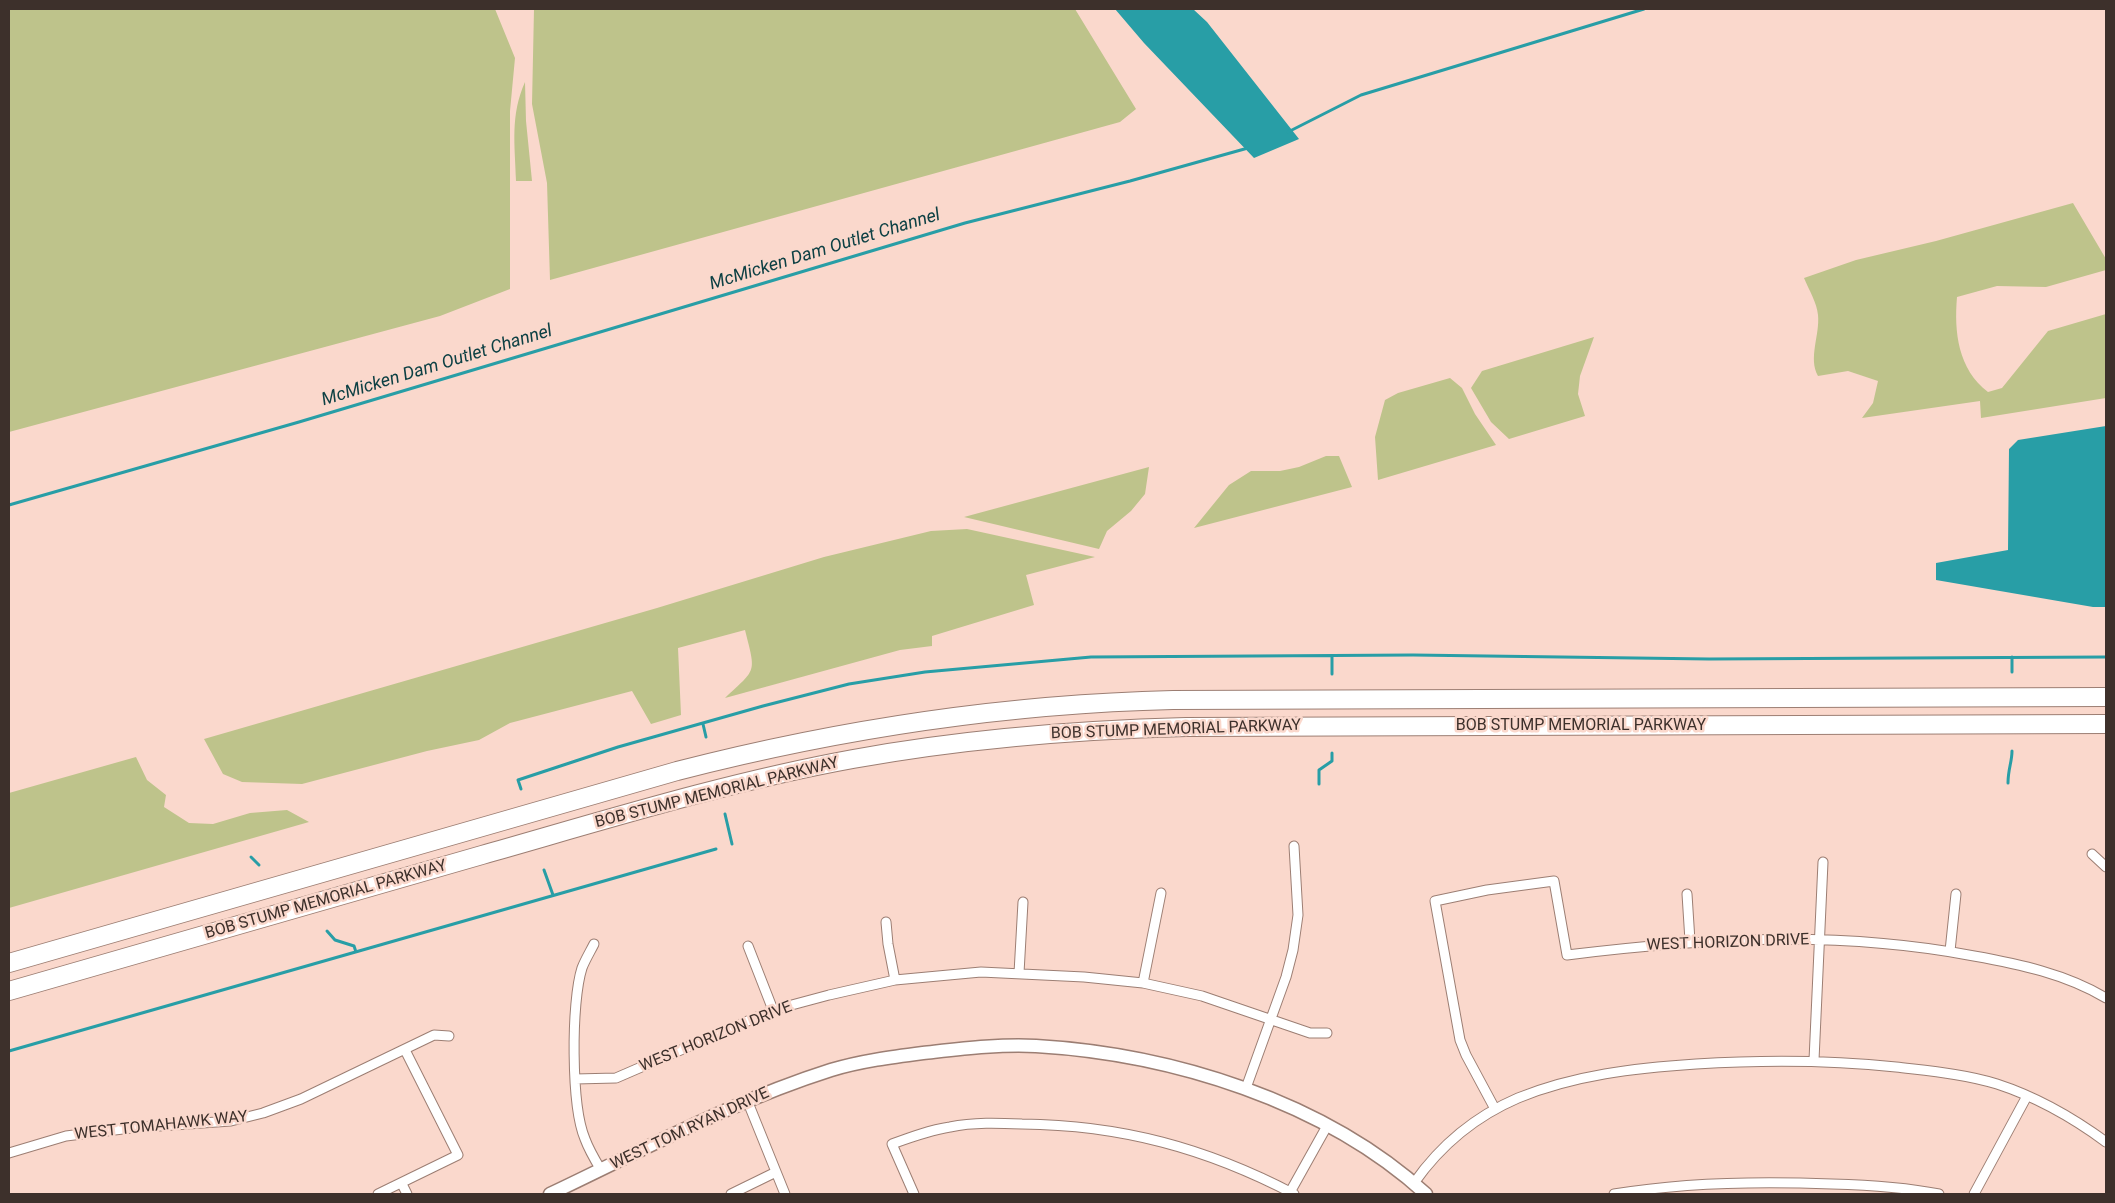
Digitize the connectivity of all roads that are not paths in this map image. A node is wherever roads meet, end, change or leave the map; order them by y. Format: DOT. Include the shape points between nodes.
graph roads {
  1 [pos="2106,697"];
  2 [pos="2106,724"];
  3 [pos="1294,846"];
  4 [pos="2092,854"];
  5 [pos="1823,862"];
  6 [pos="2106,867"];
  7 [pos="1161,893"];
  8 [pos="1686,894"];
  9 [pos="1956,894"];
  10 [pos="1023,902"];
  11 [pos="886,922"];
  12 [pos="1819,939"];
  13 [pos="1690,942"];
  14 [pos="594,944"];
  15 [pos="748,946"];
  16 [pos="1950,951"];
  17 [pos="9,963"];
  18 [pos="1019,973"];
  19 [pos="895,980"];
  20 [pos="1143,983"];
  21 [pos="9,991"];
  22 [pos="2106,998"];
  23 [pos="773,1010"];
  24 [pos="1270,1019"];
  25 [pos="1327,1033"];
  26 [pos="449,1036"];
  27 [pos="405,1050"];
  28 [pos="1814,1060"];
  29 [pos="575,1079"];
  30 [pos="1246,1088"];
  31 [pos="2027,1096"];
  32 [pos="747,1100"];
  33 [pos="1496,1109"];
  34 [pos="1328,1126"];
  35 [pos="2106,1142"];
  36 [pos="9,1153"];
  37 [pos="601,1170"];
  38 [pos="776,1172"];
  39 [pos="1414,1183"];
  40 [pos="402,1184"];
  41 [pos="378,1194"];
  42 [pos="407,1194"];
  43 [pos="550,1194"];
  44 [pos="731,1194"];
  45 [pos="785,1194"];
  46 [pos="914,1194"];
  47 [pos="1291,1194"];
  48 [pos="1426,1194"];
  49 [pos="1614,1194"];
  50 [pos="1939,1194"];
  51 [pos="1974,1194"];
  1 -- 17 [label="highway, BOB STUMP MEMORIAL PARKWAY" via="1173,700 1065,705 935,718 788,744 677,771"];
  2 -- 21 [label="highway, BOB STUMP MEMORIAL PARKWAY" via="1186,727 1063,732 953,744 819,766 678,799"];
  3 -- 24 [label="street" via="1298,915 1295,941"];
  4 -- 6 [label="street"];
  5 -- 12 [label="street"];
  7 -- 20 [label="street"];
  8 -- 13 [label="street"];
  9 -- 16 [label="street"];
  10 -- 18 [label="street"];
  11 -- 19 [label="street"];
  12 -- 13 [label="street, WEST HORIZON DRIVE"];
  12 -- 16 [label="street, WEST HORIZON DRIVE"];
  12 -- 28 [label="street"];
  13 -- 33 [label="street, WEST HORIZON DRIVE" via="1568,955 1554,881 1435,901 1460,1040"];
  14 -- 29 [label="street" via="582,969 576,1001"];
  15 -- 23 [label="street"];
  16 -- 22 [label="street, WEST HORIZON DRIVE" via="2046,972"];
  18 -- 19 [label="street, WEST HORIZON DRIVE" via="981,972"];
  18 -- 20 [label="street, WEST HORIZON DRIVE"];
  19 -- 23 [label="street, WEST HORIZON DRIVE"];
  20 -- 24 [label="street, WEST HORIZON DRIVE" via="1202,996"];
  23 -- 29 [label="street, WEST HORIZON DRIVE" via="616,1078"];
  24 -- 25 [label="street, WEST HORIZON DRIVE" via="1310,1033"];
  24 -- 30 [label="street"];
  26 -- 27 [label="street, WEST TOMAHAWK WAY" via="434,1035"];
  27 -- 36 [label="street, WEST TOMAHAWK WAY" via="262,1113 230,1121 66,1136"];
  27 -- 40 [label="street" via="458,1155"];
  28 -- 31 [label="street" via="1956,1075 1996,1084"];
  28 -- 33 [label="street" via="1743,1061 1633,1069 1574,1080 1518,1098"];
  29 -- 37 [label="street" via="584,1138"];
  30 -- 32 [label="street, WEST TOM RYAN DRIVE" via="1202,1074 1138,1060 1035,1046 884,1058 832,1070"];
  30 -- 34 [label="street, WEST TOM RYAN DRIVE"];
  31 -- 35 [label="street" via="2051,1106"];
  31 -- 51 [label="street"];
  32 -- 37 [label="street, WEST TOM RYAN DRIVE"];
  32 -- 38 [label="street"];
  33 -- 39 [label="street" via="1466,1127 1429,1161"];
  34 -- 39 [label="street, WEST TOM RYAN DRIVE"];
  34 -- 47 [label="street"];
  37 -- 43 [label="street, WEST TOM RYAN DRIVE"];
  38 -- 44 [label="street"];
  38 -- 45 [label="street"];
  39 -- 48 [label="street, WEST TOM RYAN DRIVE"];
  40 -- 41 [label="street"];
  40 -- 42 [label="street"];
  46 -- 47 [label="street" via="892,1144 951,1126 988,1123 1102,1128 1163,1141 1267,1180"];
  49 -- 50 [label="street" via="1764,1181 1873,1186"];
}
